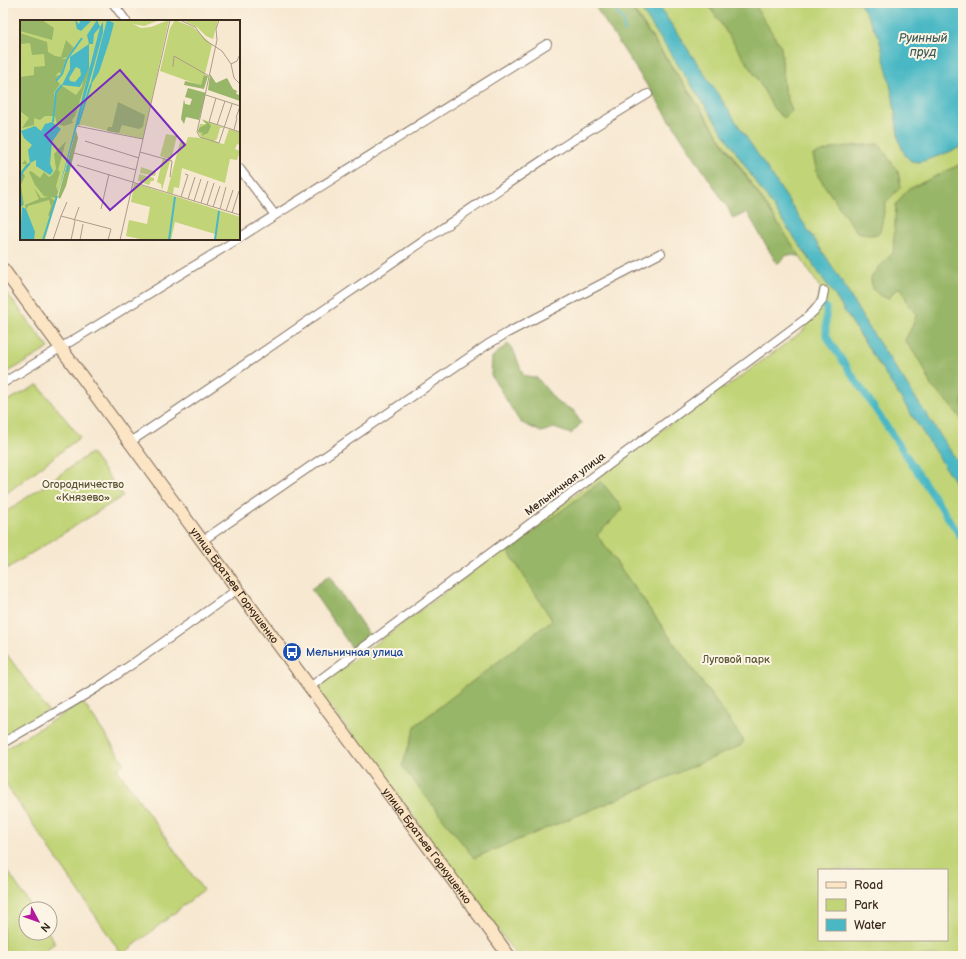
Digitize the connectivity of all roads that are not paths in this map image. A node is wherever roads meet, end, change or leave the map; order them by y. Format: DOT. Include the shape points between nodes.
graph roads {
  1 [pos="113,3"];
  2 [pos="125,20"];
  3 [pos="547,44"];
  4 [pos="648,94"];
  5 [pos="240,169"];
  6 [pos="275,215"];
  7 [pos="240,238"];
  8 [pos="236,240"];
  9 [pos="661,253"];
  10 [pos="3,269"];
  11 [pos="824,291"];
  12 [pos="60,345"];
  13 [pos="3,383"];
  14 [pos="130,442"];
  15 [pos="202,541"];
  16 [pos="238,589"];
  17 [pos="310,687"];
  18 [pos="3,743"];
  19 [pos="509,956"];
  1 -- 2 [label="street"];
  3 -- 6 [label="street"];
  4 -- 14 [label="street" via="420,242"];
  5 -- 6 [label="street"];
  6 -- 7 [label="street"];
  8 -- 12 [label="street"];
  9 -- 15 [label="street" via="487,345"];
  10 -- 12 [label="street, улица Братьев Горкушенко"];
  11 -- 17 [label="street, Мельничная улица" via="822,301 804,320"];
  12 -- 13 [label="street"];
  12 -- 14 [label="street, улица Братьев Горкушенко"];
  14 -- 15 [label="street, улица Братьев Горкушенко"];
  15 -- 16 [label="street, улица Братьев Горкушенко"];
  16 -- 17 [label="street, улица Братьев Горкушенко"];
  16 -- 18 [label="street" via="102,684"];
  17 -- 19 [label="street, улица Братьев Горкушенко"];
}
